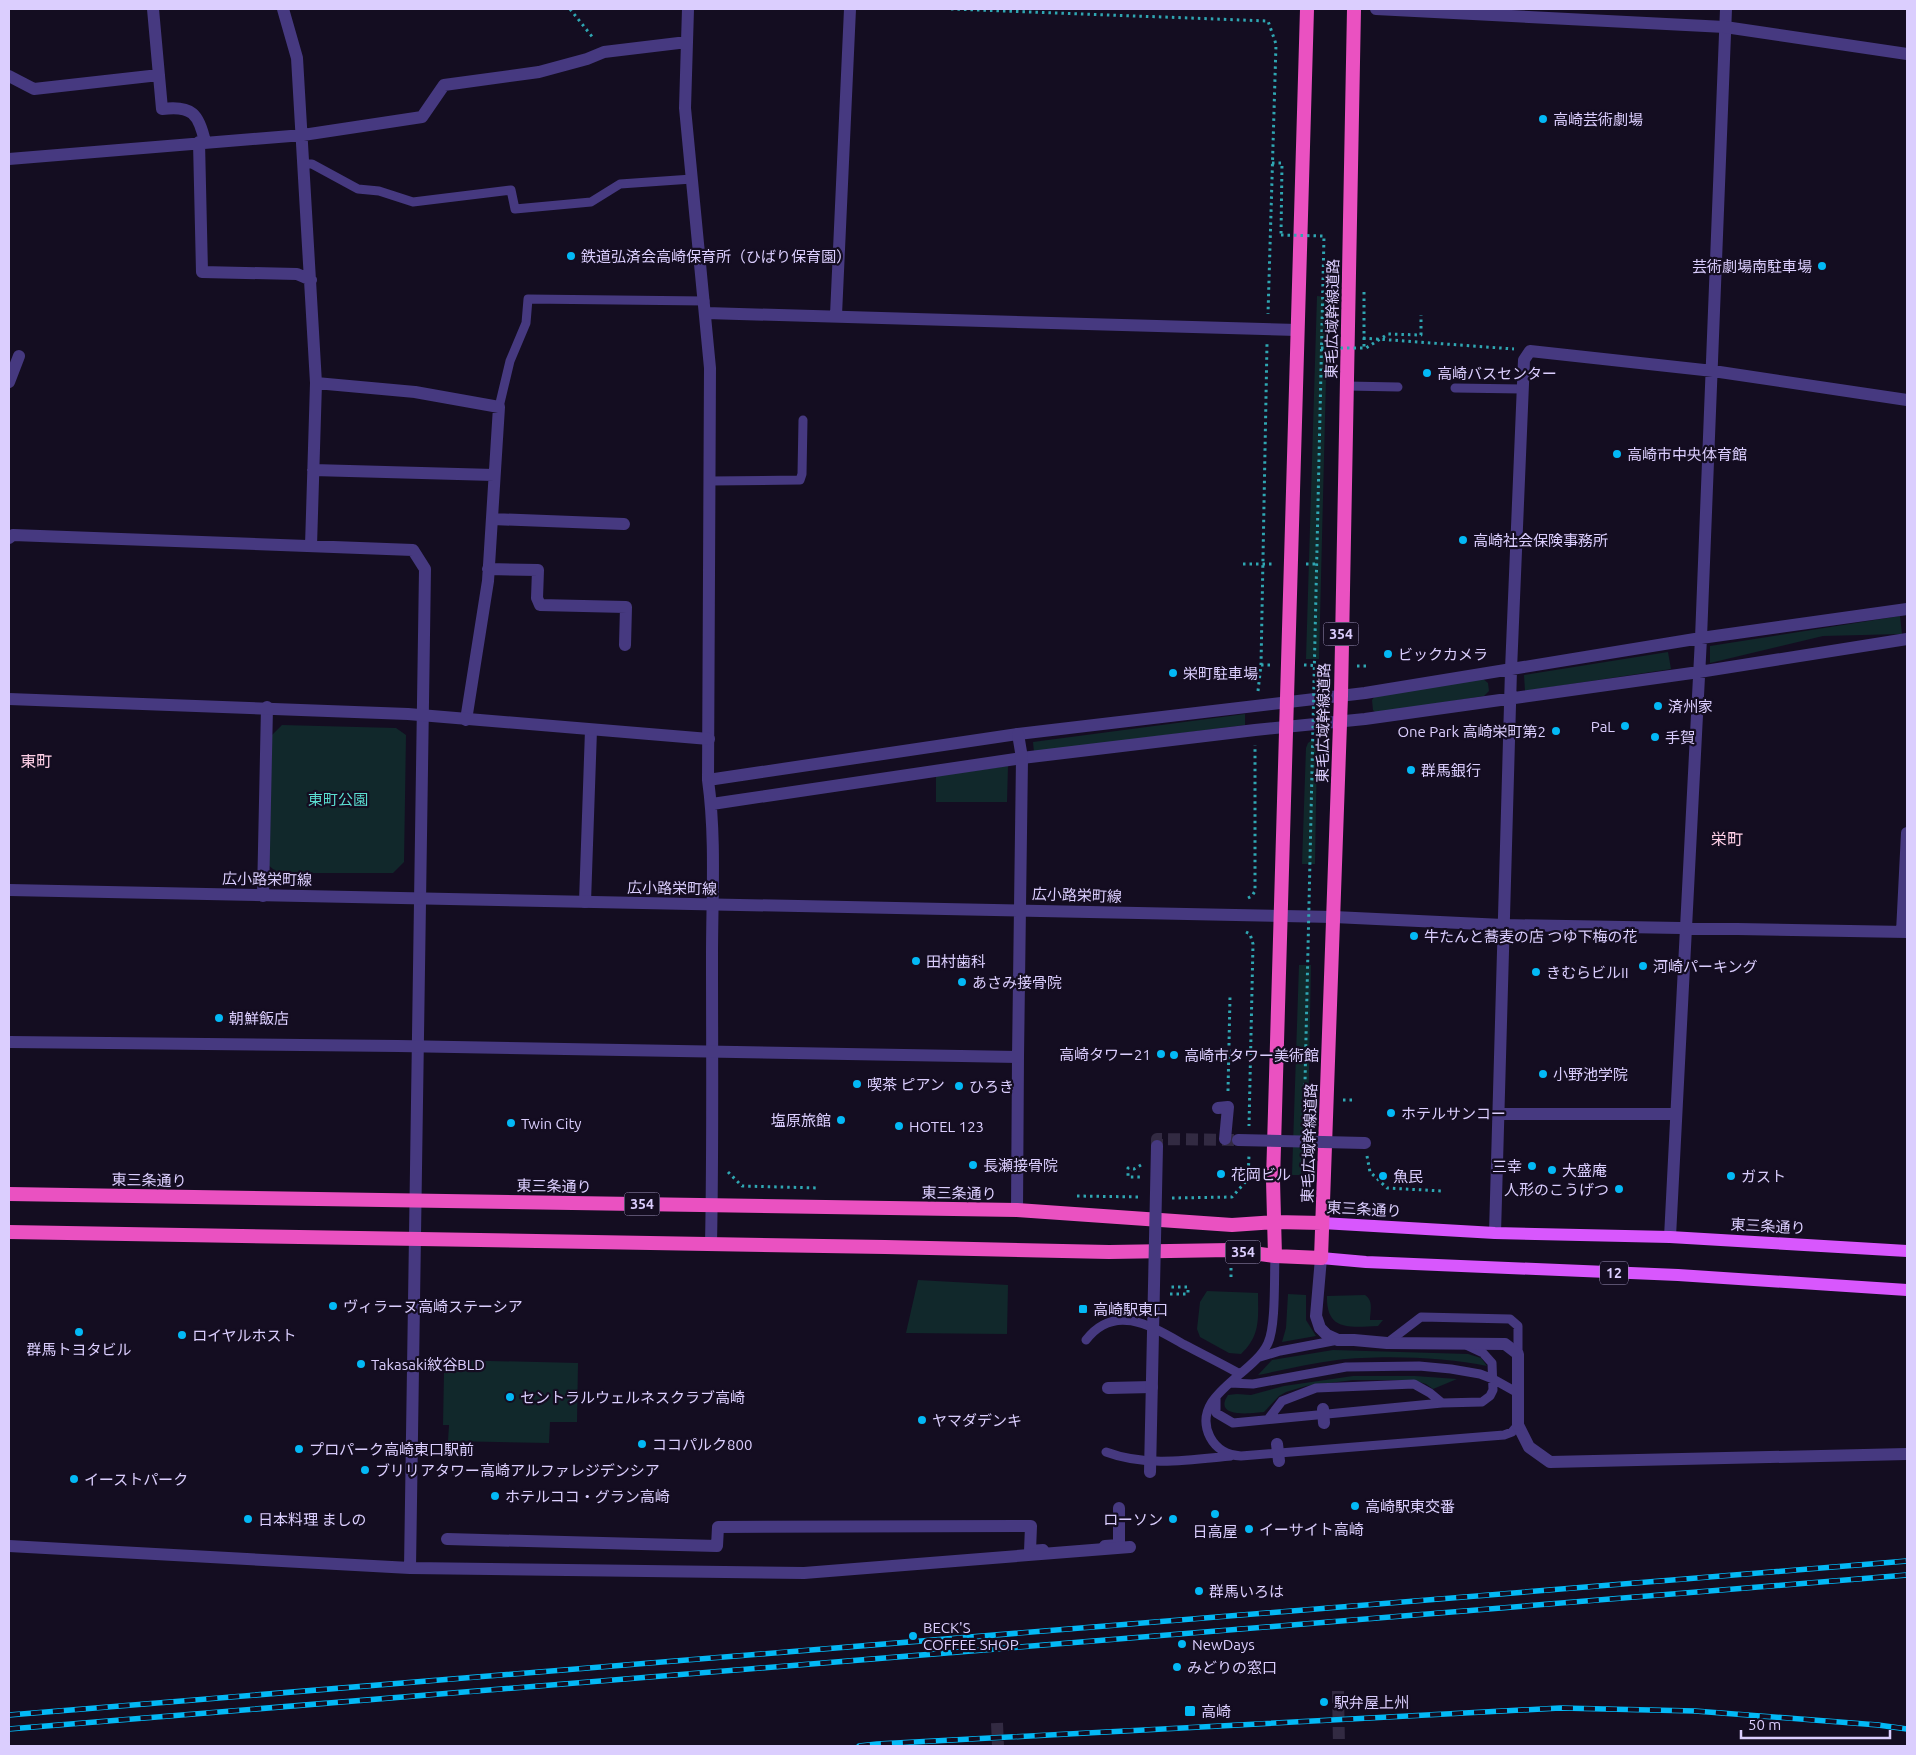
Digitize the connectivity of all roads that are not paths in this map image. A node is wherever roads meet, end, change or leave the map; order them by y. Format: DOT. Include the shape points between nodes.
graph roads {
  1 [pos="153,9"];
  2 [pos="283,9"];
  3 [pos="688,9"];
  4 [pos="850,9"];
  5 [pos="1307,9"];
  6 [pos="1354,9"];
  7 [pos="1376,9"];
  8 [pos="1726,9"];
  9 [pos="1537,12"];
  10 [pos="1725,26"];
  11 [pos="687,42"];
  12 [pos="1907,54"];
  13 [pos="159,74"];
  14 [pos="9,76"];
  15 [pos="302,134"];
  16 [pos="202,142"];
  17 [pos="9,159"];
  18 [pos="304,164"];
  19 [pos="692,179"];
  20 [pos="310,280"];
  21 [pos="705,307"];
  22 [pos="836,316"];
  23 [pos="1297,330"];
  24 [pos="20,356"];
  25 [pos="1713,371"];
  26 [pos="9,382"];
  27 [pos="316,383"];
  28 [pos="1347,386"];
  29 [pos="1398,387"];
  30 [pos="1455,388"];
  31 [pos="1522,389"];
  32 [pos="1907,400"];
  33 [pos="499,407"];
  34 [pos="803,420"];
  35 [pos="314,470"];
  36 [pos="494,475"];
  37 [pos="710,481"];
  38 [pos="492,519"];
  39 [pos="624,524"];
  40 [pos="9,538"];
  41 [pos="311,546"];
  42 [pos="488,569"];
  43 [pos="1907,609"];
  44 [pos="1701,638"];
  45 [pos="1907,639"];
  46 [pos="625,645"];
  47 [pos="1511,670"];
  48 [pos="1699,672"];
  49 [pos="1341,696"];
  50 [pos="9,699"];
  51 [pos="1510,699"];
  52 [pos="1287,703"];
  53 [pos="267,707"];
  54 [pos="424,715"];
  55 [pos="466,720"];
  56 [pos="1340,722"];
  57 [pos="1286,727"];
  58 [pos="591,730"];
  59 [pos="1018,734"];
  60 [pos="709,739"];
  61 [pos="1022,758"];
  62 [pos="708,780"];
  63 [pos="712,804"];
  64 [pos="1907,833"];
  65 [pos="9,890"];
  66 [pos="263,896"];
  67 [pos="421,898"];
  68 [pos="585,902"];
  69 [pos="712,905"];
  70 [pos="1020,909"];
  71 [pos="1280,916"];
  72 [pos="1334,917"];
  73 [pos="1503,925"];
  74 [pos="1686,929"];
  75 [pos="1905,932"];
  76 [pos="9,1042"];
  77 [pos="418,1047"];
  78 [pos="712,1052"];
  79 [pos="1018,1057"];
  80 [pos="1223,1107"];
  81 [pos="1498,1114"];
  82 [pos="1676,1114"];
  83 [pos="1225,1139"];
  84 [pos="1238,1140"];
  85 [pos="1365,1143"];
  86 [pos="1157,1146"];
  87 [pos="9,1194"];
  88 [pos="415,1200"];
  89 [pos="712,1205"];
  90 [pos="1017,1210"];
  91 [pos="1275,1222"];
  92 [pos="1322,1223"];
  93 [pos="9,1232"];
  94 [pos="1495,1234"];
  95 [pos="1670,1237"];
  96 [pos="415,1240"];
  97 [pos="711,1244"];
  98 [pos="1907,1251"];
  99 [pos="1275,1256"];
  100 [pos="1321,1258"];
  101 [pos="1907,1290"];
  102 [pos="1086,1340"];
  103 [pos="1338,1340"];
  104 [pos="1387,1343"];
  105 [pos="1463,1344"];
  106 [pos="1518,1354"];
  107 [pos="1260,1357"];
  108 [pos="1240,1374"];
  109 [pos="1494,1378"];
  110 [pos="1230,1383"];
  111 [pos="1108,1388"];
  112 [pos="1152,1388"];
  113 [pos="1518,1393"];
  114 [pos="1216,1396"];
  115 [pos="1442,1403"];
  116 [pos="1269,1418"];
  117 [pos="1518,1425"];
  118 [pos="1106,1452"];
  119 [pos="1907,1454"];
  120 [pos="1241,1456"];
  121 [pos="1150,1472"];
  122 [pos="1119,1508"];
  123 [pos="447,1539"];
  124 [pos="9,1546"];
  125 [pos="1130,1547"];
  126 [pos="410,1568"];
  1 -- 13 [label="street"];
  2 -- 15 [label="street" via="297,58"];
  3 -- 11 [label="street"];
  4 -- 22 [label="street"];
  5 -- 23 [label="highway, 354"];
  6 -- 28 [label="highway, 東毛広域幹線道路 / 354"];
  7 -- 9 [label="street"];
  8 -- 10 [label="street"];
  9 -- 10 [label="street"];
  10 -- 12 [label="street"];
  10 -- 25 [label="street"];
  11 -- 15 [label="street" via="604,52 539,72 444,85 422,117"];
  11 -- 19 [label="street" via="684,108"];
  13 -- 14 [label="street" via="34,89"];
  13 -- 16 [label="street" via="162,109 179,107 192,112 201,126"];
  15 -- 16 [label="street"];
  15 -- 18 [label="street"];
  16 -- 17 [label="street"];
  16 -- 20 [label="street" via="202,272 297,274"];
  18 -- 19 [label="lane" via="312,164 358,189 412,202 511,190 515,209 592,202 620,184"];
  18 -- 20 [label="street"];
  19 -- 21 [label="street"];
  20 -- 27 [label="street"];
  21 -- 22 [label="street"];
  21 -- 33 [label="lane" via="528,300 526,323 510,361"];
  21 -- 37 [label="street" via="710,368"];
  22 -- 23 [label="street"];
  23 -- 52 [label="highway, 354"];
  24 -- 26 [label="street"];
  25 -- 31 [label="street" via="1530,350 1524,360"];
  25 -- 32 [label="street"];
  25 -- 44 [label="street"];
  27 -- 33 [label="street" via="415,392"];
  27 -- 35 [label="street"];
  28 -- 29 [label="lane"];
  28 -- 49 [label="highway, 東毛広域幹線道路 / 354"];
  30 -- 31 [label="lane"];
  31 -- 47 [label="street"];
  33 -- 36 [label="street"];
  34 -- 37 [label="lane" via="800,480"];
  35 -- 36 [label="street"];
  35 -- 41 [label="street"];
  36 -- 38 [label="street"];
  37 -- 60 [label="street"];
  38 -- 39 [label="street"];
  38 -- 42 [label="street"];
  40 -- 41 [label="street" via="13,535"];
  41 -- 54 [label="street" via="413,550 425,569"];
  42 -- 46 [label="street" via="538,570 537,598 540,606 626,607"];
  42 -- 55 [label="street"];
  43 -- 44 [label="street"];
  44 -- 47 [label="street"];
  44 -- 48 [label="street"];
  45 -- 48 [label="street"];
  47 -- 49 [label="street"];
  47 -- 51 [label="street"];
  48 -- 51 [label="street"];
  48 -- 74 [label="street"];
  49 -- 52 [label="street"];
  49 -- 56 [label="highway, 東毛広域幹線道路 / 354"];
  50 -- 53 [label="street"];
  51 -- 56 [label="street"];
  51 -- 73 [label="street"];
  52 -- 57 [label="highway, 354"];
  52 -- 59 [label="street"];
  53 -- 54 [label="street"];
  53 -- 66 [label="street"];
  54 -- 55 [label="street"];
  54 -- 67 [label="street"];
  55 -- 58 [label="street"];
  56 -- 57 [label="street"];
  56 -- 72 [label="highway, 東毛広域幹線道路 / 354"];
  57 -- 61 [label="street"];
  57 -- 71 [label="highway, 354"];
  58 -- 60 [label="street"];
  58 -- 68 [label="street"];
  59 -- 61 [label="street"];
  59 -- 62 [label="street"];
  60 -- 62 [label="street"];
  61 -- 63 [label="street"];
  61 -- 70 [label="street"];
  62 -- 63 [label="street"];
  63 -- 69 [label="street"];
  64 -- 75 [label="street"];
  65 -- 66 [label="street, 広小路栄町線"];
  66 -- 67 [label="street, 広小路栄町線"];
  67 -- 68 [label="street, 広小路栄町線"];
  67 -- 77 [label="street"];
  68 -- 69 [label="street, 広小路栄町線"];
  69 -- 70 [label="street, 広小路栄町線"];
  69 -- 78 [label="street"];
  70 -- 71 [label="street, 広小路栄町線"];
  70 -- 79 [label="street"];
  71 -- 72 [label="street, 広小路栄町線"];
  71 -- 91 [label="highway, 354" via="1273,1180"];
  72 -- 73 [label="street, 広小路栄町線"];
  72 -- 92 [label="highway, 東毛広域幹線道路 / 354"];
  73 -- 74 [label="street, 広小路栄町線"];
  73 -- 81 [label="street"];
  74 -- 75 [label="street, 広小路栄町線"];
  74 -- 82 [label="street"];
  76 -- 77 [label="street"];
  77 -- 78 [label="street"];
  77 -- 88 [label="street"];
  78 -- 79 [label="street"];
  78 -- 89 [label="street"];
  79 -- 90 [label="street"];
  80 -- 83 [label="street"];
  81 -- 82 [label="street"];
  81 -- 94 [label="street"];
  82 -- 95 [label="street"];
  84 -- 85 [label="street, bridge"];
  86 -- 112 [label="street, bridge"];
  87 -- 88 [label="highway, 東三条通り / 354"];
  88 -- 89 [label="highway, 東三条通り / 354"];
  88 -- 96 [label="street"];
  89 -- 90 [label="highway, 東三条通り / 354"];
  89 -- 97 [label="street"];
  90 -- 91 [label="highway, 東三条通り / 354" via="1232,1225"];
  91 -- 92 [label="highway, 東三条通り / 354"];
  91 -- 99 [label="highway, 354"];
  92 -- 94 [label="main road, 東三条通り"];
  92 -- 100 [label="highway, 東毛広域幹線道路 / 354"];
  93 -- 96 [label="highway, 354"];
  94 -- 95 [label="main road, 東三条通り"];
  95 -- 98 [label="main road, 東三条通り"];
  96 -- 97 [label="highway, 354"];
  96 -- 126 [label="street"];
  97 -- 99 [label="highway, 354" via="1109,1252 1231,1250"];
  99 -- 100 [label="highway, 354"];
  99 -- 107 [label="lane" via="1272,1327 1269,1342"];
  100 -- 101 [label="main road, 12"];
  100 -- 103 [label="street" via="1316,1316 1320,1328"];
  102 -- 108 [label="lane" via="1108,1322 1123,1320 1146,1324"];
  103 -- 104 [label="street"];
  103 -- 107 [label="lane"];
  104 -- 105 [label="street"];
  104 -- 106 [label="lane" via="1421,1317 1510,1320 1518,1326"];
  105 -- 106 [label="street" via="1505,1344"];
  105 -- 109 [label="lane" via="1483,1352 1492,1362"];
  106 -- 113 [label="street"];
  107 -- 108 [label="lane"];
  108 -- 110 [label="lane"];
  109 -- 110 [label="lane" via="1419,1366 1346,1367 1253,1384"];
  109 -- 113 [label="lane"];
  109 -- 115 [label="lane" via="1493,1390 1482,1402"];
  110 -- 114 [label="lane"];
  111 -- 112 [label="street"];
  112 -- 121 [label="street, bridge"];
  113 -- 117 [label="street"];
  114 -- 116 [label="lane" via="1216,1413 1233,1423"];
  114 -- 120 [label="lane" via="1206,1420 1209,1436 1224,1453"];
  115 -- 116 [label="lane"];
  115 -- 116 [label="lane" via="1414,1384 1316,1388 1282,1401"];
  117 -- 119 [label="street" via="1529,1447 1550,1462"];
  117 -- 120 [label="lane" via="1504,1435"];
  118 -- 120 [label="lane" via="1142,1461"];
  122 -- 123 [label="street" via="1119,1545 1030,1551 1031,1526 718,1527 717,1546"];
  124 -- 126 [label="street"];
  125 -- 126 [label="street" via="804,1573"];
}
